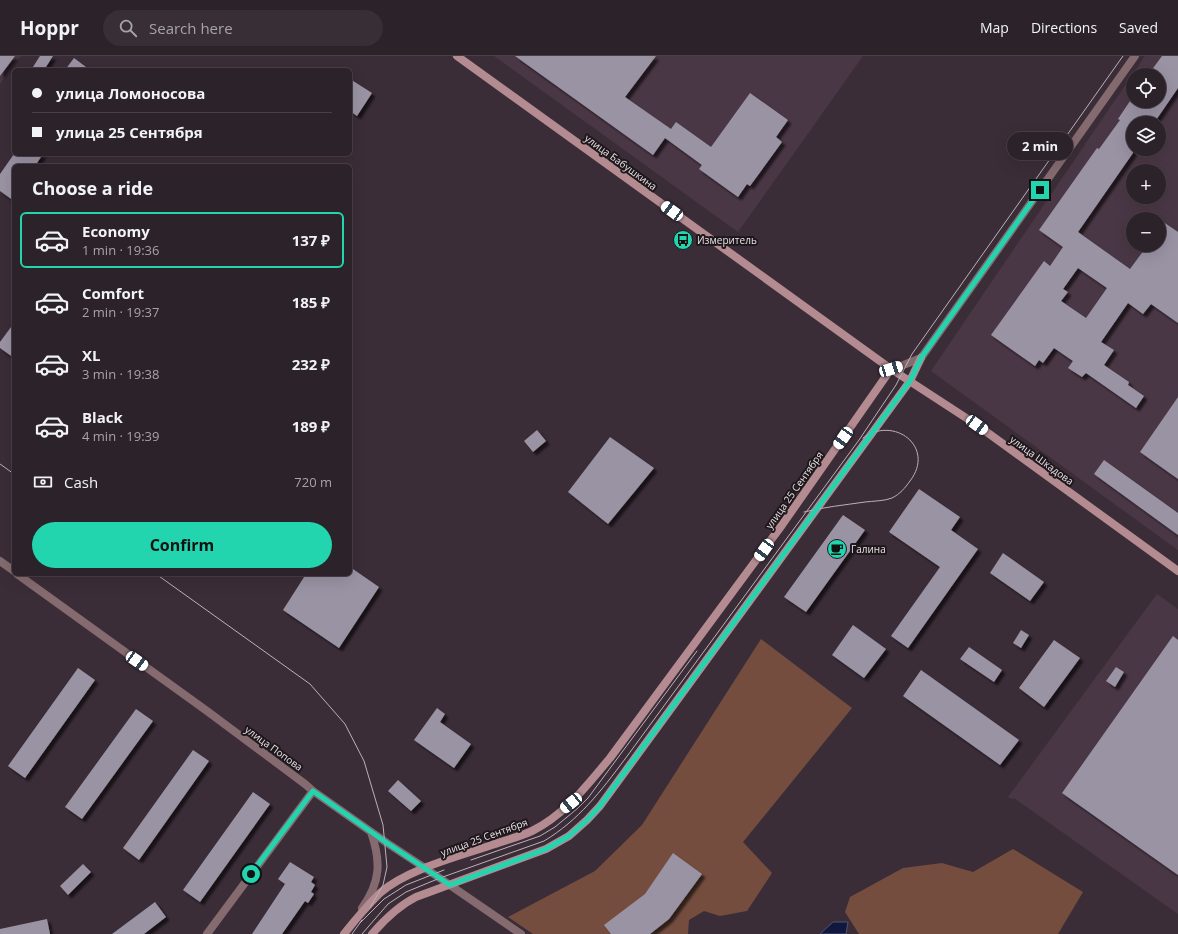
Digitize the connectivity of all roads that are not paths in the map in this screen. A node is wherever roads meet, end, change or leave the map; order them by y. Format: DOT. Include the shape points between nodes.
graph roads {
  1 [pos="457,56"];
  2 [pos="1135,56"];
  3 [pos="921,358"];
  4 [pos="891,369"];
  5 [pos="910,381"];
  6 [pos="0,561"];
  7 [pos="12,570"];
  8 [pos="1178,571"];
  9 [pos="20,576"];
  10 [pos="313,791"];
  11 [pos="371,832"];
  12 [pos="425,868"];
  13 [pos="450,885"];
  14 [pos="353,922"];
  15 [pos="207,934"];
  16 [pos="344,934"];
  17 [pos="372,934"];
  18 [pos="521,934"];
  1 -- 4 [label="main road, улица Бабушкина"];
  2 -- 3 [label="street"];
  3 -- 4 [label="street"];
  3 -- 5 [label="main road"];
  4 -- 5 [label="main road, улица Шкадова"];
  4 -- 12 [label="main road, улица 25 Сентября" via="782,525 610,758 580,794 532,831"];
  5 -- 8 [label="main road, улица Шкадова" via="977,425"];
  5 -- 13 [label="main road" via="600,806 569,836 546,849"];
  6 -- 7 [label="street"];
  9 -- 10 [label="street, улица Попова"];
  10 -- 11 [label="street, улица Попова"];
  10 -- 15 [label="street"];
  11 -- 12 [label="street, улица Попова"];
  11 -- 14 [label="street" via="378,857 375,885 368,901"];
  12 -- 13 [label="street, улица Попова"];
  12 -- 14 [label="main road, улица 25 Сентября" via="381,893"];
  13 -- 17 [label="main road" via="406,903"];
  13 -- 18 [label="street, улица Попова"];
  14 -- 16 [label="main road, улица 25 Сентября"];
}
